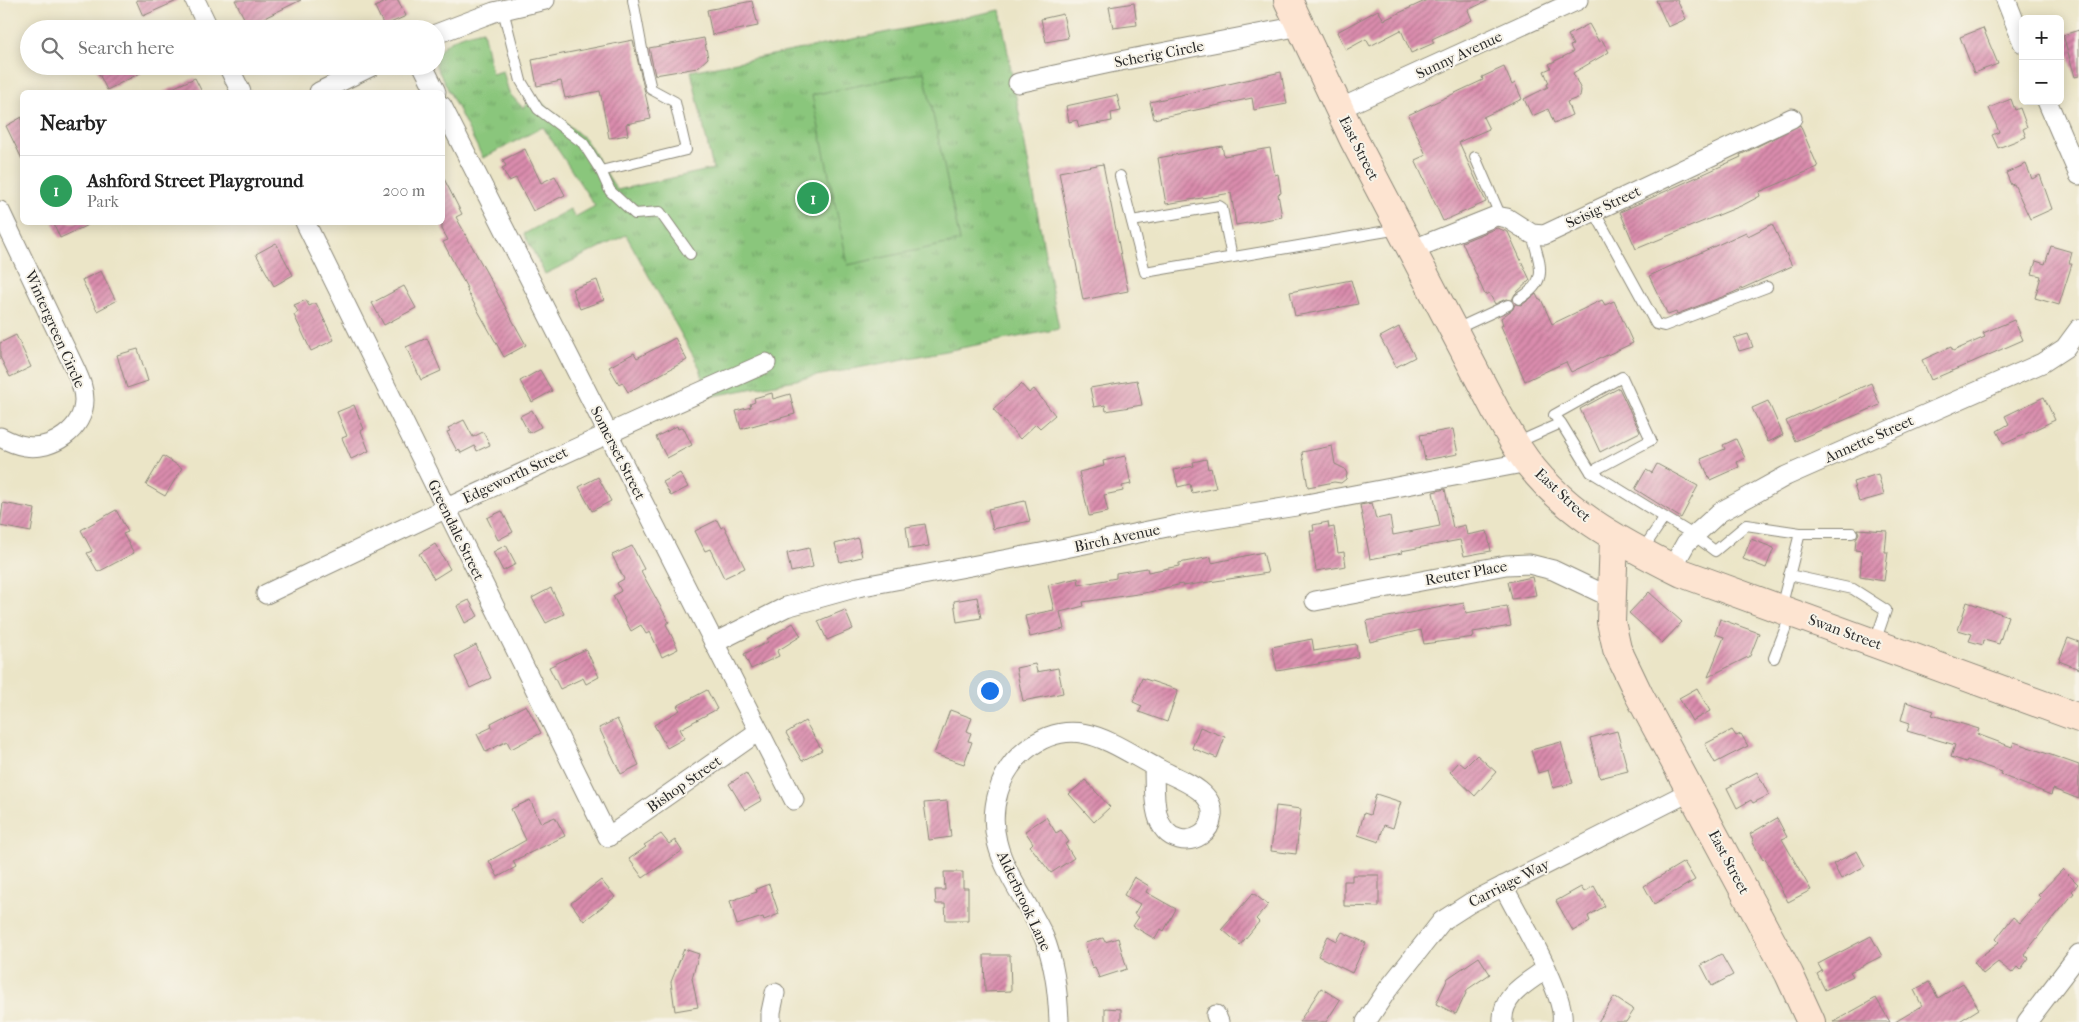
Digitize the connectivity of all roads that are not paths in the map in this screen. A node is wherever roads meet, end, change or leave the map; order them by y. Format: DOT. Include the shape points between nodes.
graph roads {
  1 [pos="195,0"];
  2 [pos="545,0"];
  3 [pos="633,0"];
  4 [pos="1288,0"];
  5 [pos="1578,0"];
  6 [pos="2006,0"];
  7 [pos="502,10"];
  8 [pos="205,20"];
  9 [pos="1300,26"];
  10 [pos="445,31"];
  11 [pos="2019,34"];
  12 [pos="232,75"];
  13 [pos="354,75"];
  14 [pos="427,75"];
  15 [pos="1018,83"];
  16 [pos="240,90"];
  17 [pos="323,90"];
  18 [pos="435,90"];
  19 [pos="2049,105"];
  20 [pos="1339,109"];
  21 [pos="445,112"];
  22 [pos="1792,118"];
  23 [pos="2073,146"];
  24 [pos="1475,157"];
  25 [pos="601,170"];
  26 [pos="2079,175"];
  27 [pos="1120,176"];
  28 [pos="0,211"];
  29 [pos="1594,211"];
  30 [pos="1501,217"];
  31 [pos="1132,221"];
  32 [pos="306,225"];
  33 [pos="1532,234"];
  34 [pos="1406,239"];
  35 [pos="690,254"];
  36 [pos="1232,257"];
  37 [pos="1767,287"];
  38 [pos="1519,299"];
  39 [pos="1508,304"];
  40 [pos="2079,329"];
  41 [pos="1453,330"];
  42 [pos="766,363"];
  43 [pos="1561,423"];
  44 [pos="608,432"];
  45 [pos="0,437"];
  46 [pos="1521,452"];
  47 [pos="1591,472"];
  48 [pos="445,507"];
  49 [pos="1664,518"];
  50 [pos="1800,533"];
  51 [pos="1852,533"];
  52 [pos="1695,536"];
  53 [pos="1614,538"];
  54 [pos="1641,553"];
  55 [pos="1672,568"];
  56 [pos="1789,575"];
  57 [pos="266,594"];
  58 [pos="1612,598"];
  59 [pos="1315,601"];
  60 [pos="1786,611"];
  61 [pos="714,643"];
  62 [pos="1875,643"];
  63 [pos="1774,658"];
  64 [pos="2079,718"];
  65 [pos="759,731"];
  66 [pos="1154,766"];
  67 [pos="1691,791"];
  68 [pos="794,800"];
  69 [pos="608,837"];
  70 [pos="1503,886"];
  71 [pos="2079,954"];
  72 [pos="1546,969"];
  73 [pos="775,993"];
  74 [pos="771,1022"];
  75 [pos="1059,1022"];
  76 [pos="1366,1022"];
  77 [pos="1503,1022"];
  78 [pos="1562,1022"];
  79 [pos="1811,1022"];
  80 [pos="2027,1022"];
  1 -- 8 [label="street"];
  2 -- 7 [label="street"];
  3 -- 25 [label="lane" via="651,89 674,102 686,150"];
  4 -- 9 [label="main road, East Street"];
  5 -- 20 [label="street, Sunny Avenue"];
  6 -- 11 [label="street"];
  7 -- 10 [label="street"];
  7 -- 25 [label="lane" via="520,81 538,109 584,143"];
  9 -- 15 [label="street, Scherig Circle"];
  9 -- 20 [label="main road, East Street"];
  12 -- 16 [label="street"];
  13 -- 17 [label="street"];
  14 -- 18 [label="street"];
  19 -- 23 [label="street"];
  20 -- 34 [label="main road, East Street"];
  21 -- 44 [label="street, Somerset Street"];
  22 -- 29 [label="street, Seisig Street"];
  23 -- 26 [label="street"];
  24 -- 30 [label="lane"];
  25 -- 35 [label="lane" via="610,191 635,214 660,212"];
  27 -- 31 [label="lane"];
  28 -- 45 [label="street, Wintergreen Circle" via="84,389 81,417 74,428 55,442 27,447"];
  29 -- 33 [label="street, Seisig Street" via="1544,235"];
  29 -- 37 [label="lane" via="1656,324 1664,326"];
  30 -- 33 [label="street"];
  30 -- 34 [label="street"];
  31 -- 36 [label="lane" via="1145,272"];
  31 -- 36 [label="lane" via="1219,206"];
  32 -- 48 [label="street, Greendale Street"];
  33 -- 38 [label="lane" via="1540,280 1532,291"];
  34 -- 36 [label="lane"];
  34 -- 41 [label="main road, East Street"];
  39 -- 41 [label="lane"];
  40 -- 52 [label="street, Annette Street" via="2065,348 2042,363 1786,476 1720,512"];
  41 -- 46 [label="main road, East Street"];
  42 -- 44 [label="street, Edgeworth Street"];
  43 -- 46 [label="lane"];
  43 -- 47 [label="lane"];
  43 -- 47 [label="lane" via="1554,415 1622,377 1651,440"];
  44 -- 48 [label="street, Edgeworth Street"];
  44 -- 61 [label="street, Somerset Street"];
  46 -- 53 [label="main road, East Street" via="1570,507"];
  46 -- 61 [label="street, Birch Avenue" via="1296,506 1178,525 858,587 786,607"];
  47 -- 49 [label="lane"];
  48 -- 57 [label="street, Edgeworth Street"];
  48 -- 69 [label="street, Greendale Street"];
  49 -- 52 [label="lane"];
  49 -- 54 [label="lane"];
  50 -- 51 [label="lane"];
  50 -- 52 [label="lane" via="1746,524 1715,551"];
  50 -- 56 [label="lane"];
  52 -- 55 [label="street, Annette Street" via="1686,544"];
  53 -- 54 [label="main road, Swan Street"];
  53 -- 58 [label="main road, East Street"];
  54 -- 55 [label="main road, Swan Street"];
  55 -- 60 [label="main road, Swan Street"];
  56 -- 60 [label="lane"];
  56 -- 62 [label="lane" via="1853,589 1886,610"];
  58 -- 59 [label="street, Reuter Place" via="1553,570 1529,564 1506,564"];
  58 -- 67 [label="main road, East Street" via="1611,622 1617,648"];
  60 -- 62 [label="main road, Swan Street"];
  60 -- 63 [label="lane"];
  61 -- 65 [label="street, Somerset Street"];
  62 -- 64 [label="main road, Swan Street"];
  65 -- 68 [label="street, Somerset Street"];
  65 -- 69 [label="street, Bishop Street"];
  66 -- 75 [label="street, Alderbrook Lane" via="1097,737 1077,731 1054,733 1017,757 996,796 997,842 1047,946 1057,988"];
  67 -- 70 [label="street, Carriage Way"];
  67 -- 79 [label="main road, East Street" via="1789,974"];
  70 -- 72 [label="street"];
  70 -- 76 [label="street, Carriage Way" via="1442,921"];
  71 -- 80 [label="street"];
  72 -- 77 [label="street" via="1513,992 1503,1010"];
  72 -- 78 [label="street" via="1562,1008"];
  73 -- 74 [label="street"];
}
